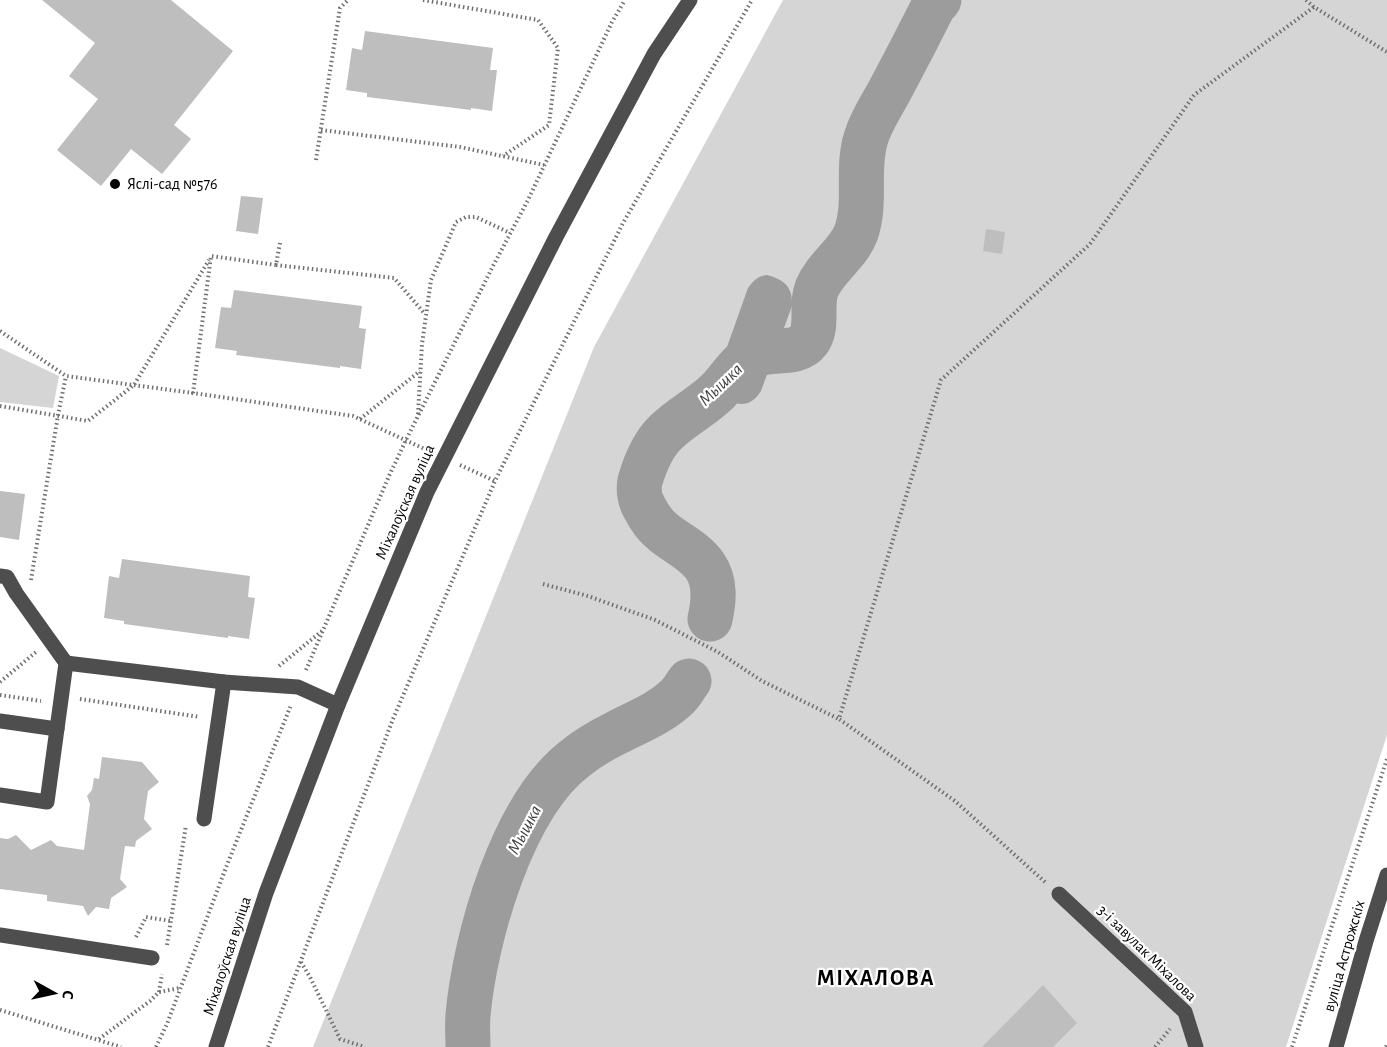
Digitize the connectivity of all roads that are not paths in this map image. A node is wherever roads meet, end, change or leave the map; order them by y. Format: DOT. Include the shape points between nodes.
graph roads {
  1 [pos="690,0"];
  2 [pos="0,576"];
  3 [pos="66,663"];
  4 [pos="224,682"];
  5 [pos="338,705"];
  6 [pos="0,721"];
  7 [pos="57,729"];
  8 [pos="0,795"];
  9 [pos="204,819"];
  10 [pos="1387,875"];
  11 [pos="1059,894"];
  12 [pos="0,935"];
  13 [pos="159,955"];
  14 [pos="216,1047"];
  15 [pos="1196,1047"];
  16 [pos="1336,1047"];
  1 -- 5 [label="street, Міхалоўская вуліца" via="654,54 443,458"];
  2 -- 3 [label="street" via="7,577"];
  3 -- 4 [label="street"];
  3 -- 7 [label="street"];
  4 -- 5 [label="street" via="298,687"];
  4 -- 9 [label="street"];
  5 -- 14 [label="street, Міхалоўская вуліца" via="266,893"];
  6 -- 7 [label="street"];
  7 -- 8 [label="street" via="47,801"];
  10 -- 16 [label="street, вуліца Астрожскіх"];
  11 -- 15 [label="street, 3-і завулак Міхалова" via="1185,1012"];
  12 -- 13 [label="street"];
}
